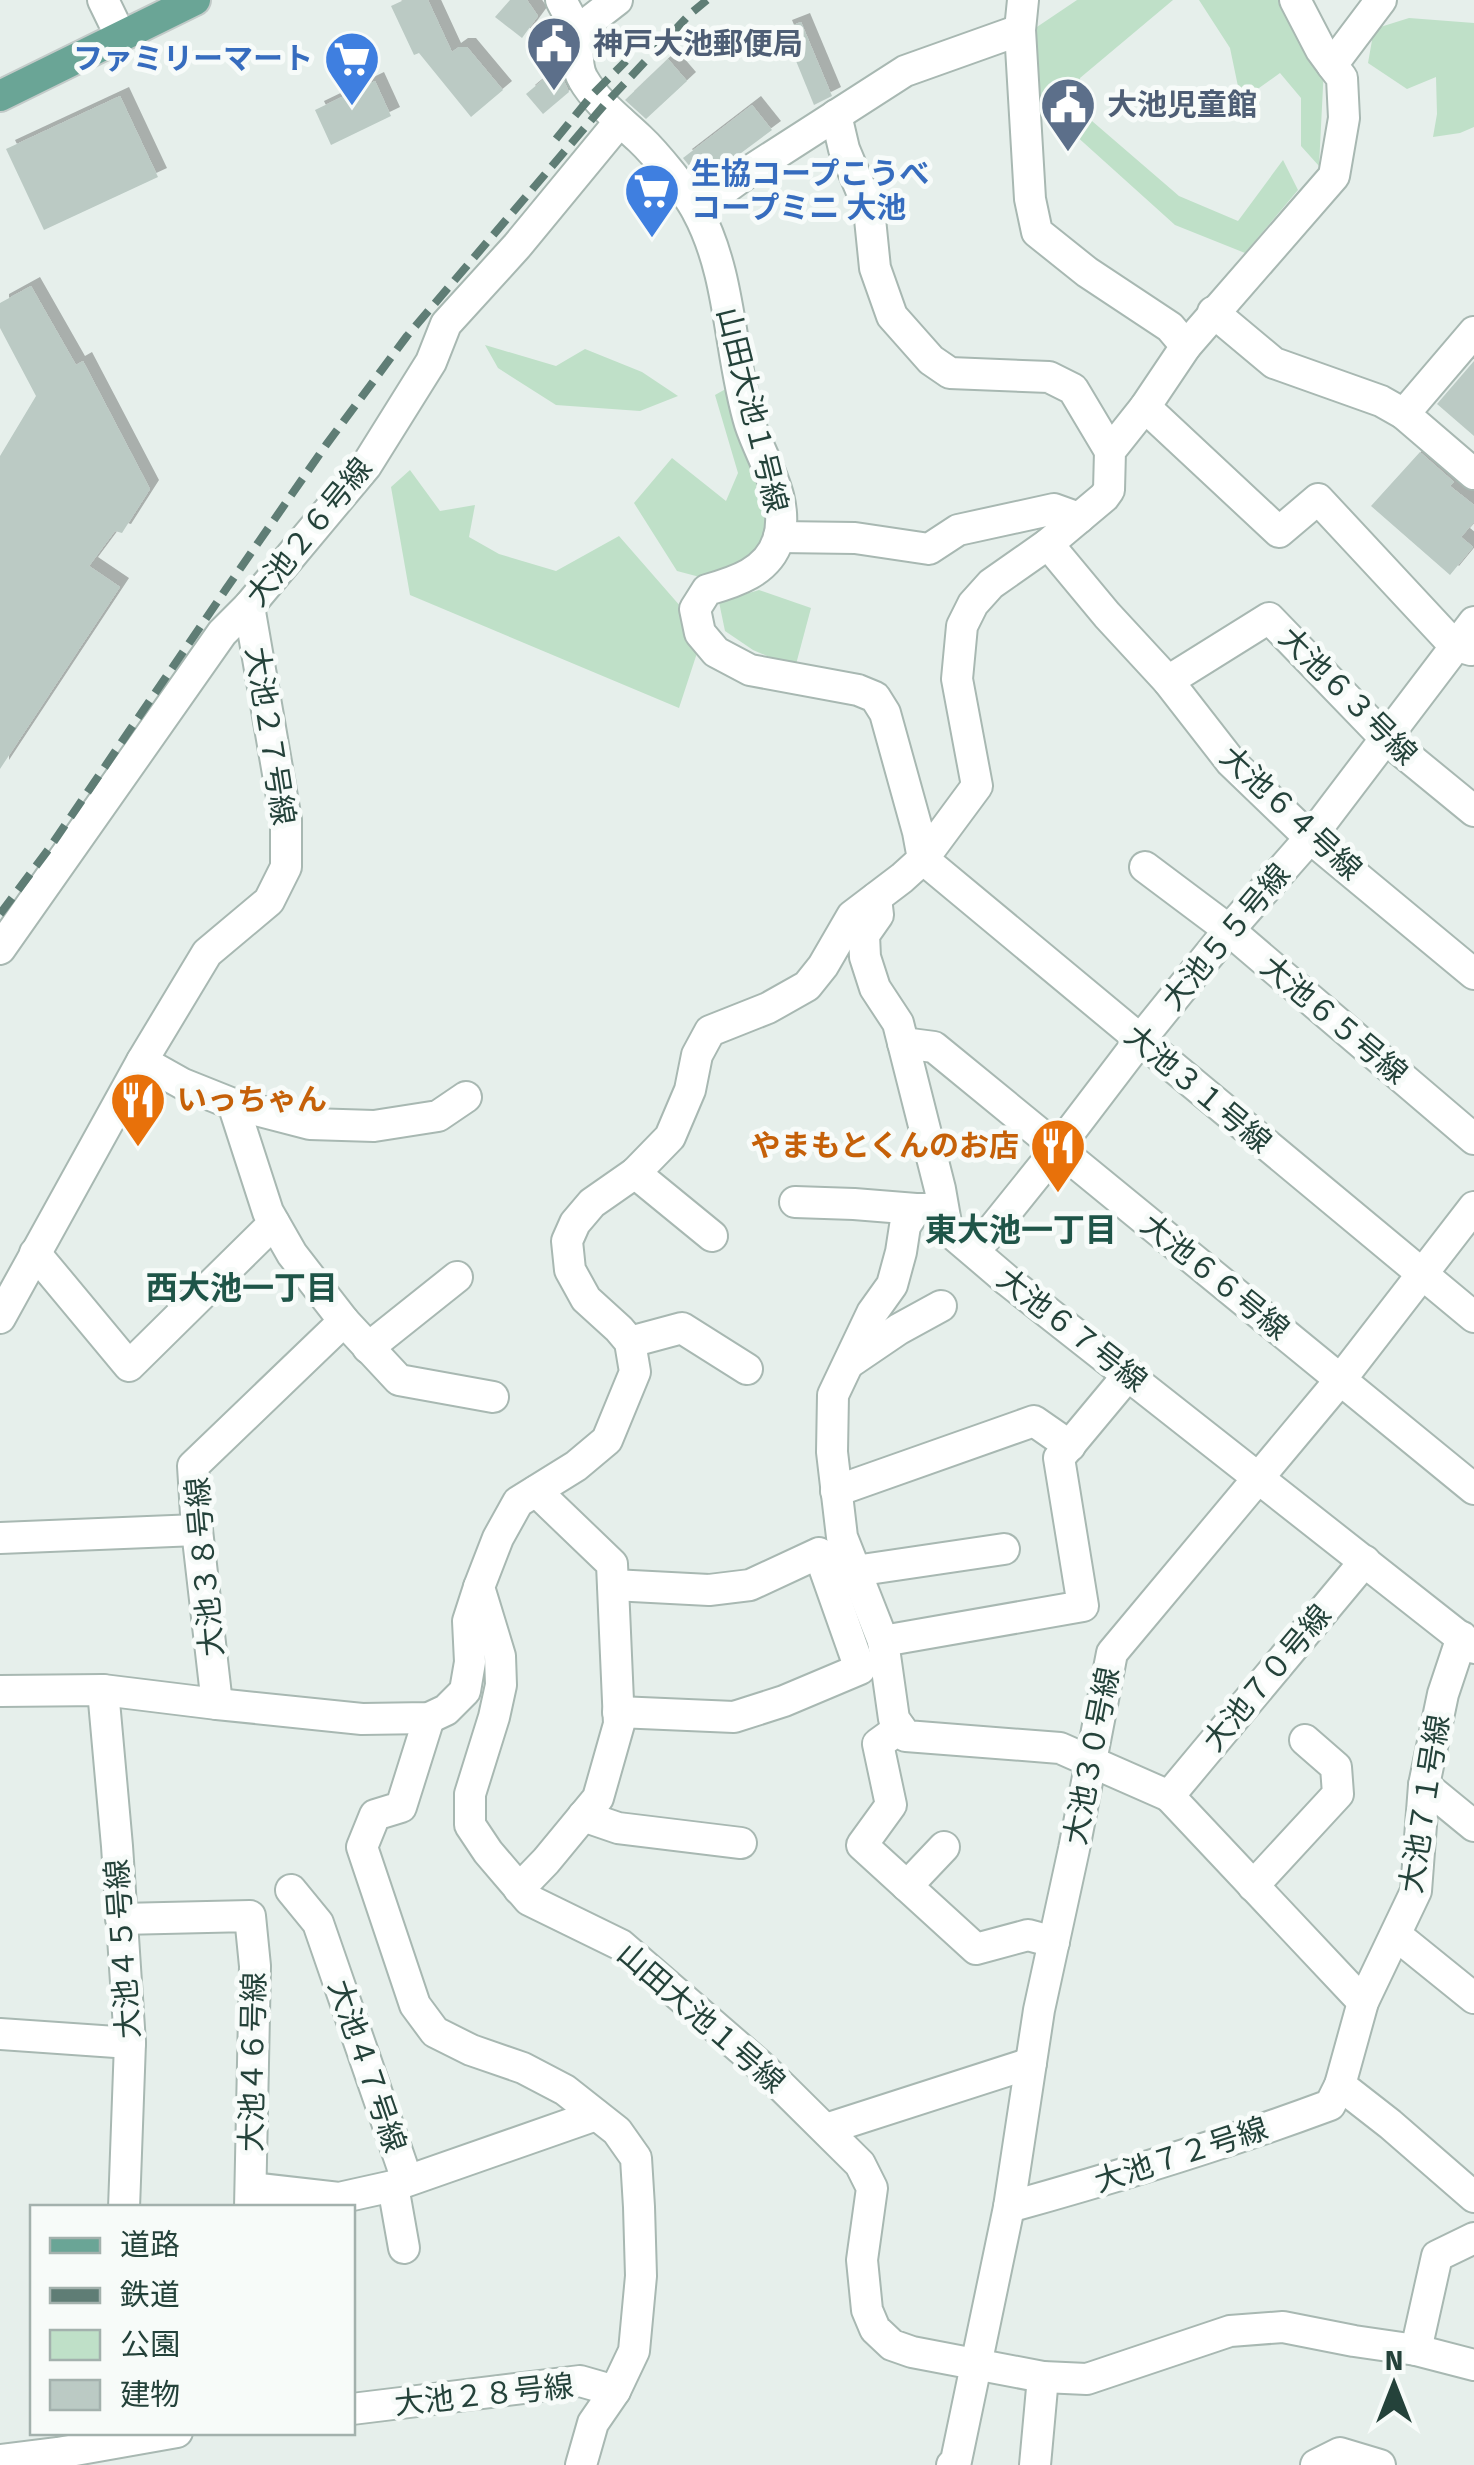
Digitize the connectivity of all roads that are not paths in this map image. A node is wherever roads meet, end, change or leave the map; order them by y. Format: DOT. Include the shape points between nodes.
graph roads {
  1 [pos="104,0"];
  2 [pos="196,0"];
  3 [pos="561,0"];
  4 [pos="617,0"];
  5 [pos="1295,0"];
  6 [pos="1381,0"];
  7 [pos="1022,15"];
  8 [pos="576,31"];
  9 [pos="120,35"];
  10 [pos="1332,65"];
  11 [pos="0,96"];
  12 [pos="836,115"];
  13 [pos="620,121"];
  14 [pos="697,209"];
  15 [pos="1213,312"];
  16 [pos="1474,332"];
  17 [pos="1186,346"];
  18 [pos="1146,407"];
  19 [pos="1404,414"];
  20 [pos="1110,452"];
  21 [pos="1474,474"];
  22 [pos="1078,518"];
  23 [pos="779,537"];
  24 [pos="1048,544"];
  25 [pos="249,606"];
  26 [pos="1474,622"];
  27 [pos="1464,648"];
  28 [pos="1168,681"];
  29 [pos="1384,738"];
  30 [pos="1474,811"];
  31 [pos="1310,838"];
  32 [pos="923,859"];
  33 [pos="1145,867"];
  34 [pos="876,896"];
  35 [pos="1229,930"];
  36 [pos="0,949"];
  37 [pos="1474,974"];
  38 [pos="1140,1040"];
  39 [pos="903,1043"];
  40 [pos="142,1061"];
  41 [pos="466,1096"];
  42 [pos="233,1104"];
  43 [pos="1474,1139"];
  44 [pos="1057,1150"];
  45 [pos="635,1173"];
  46 [pos="795,1202"];
  47 [pos="1474,1207"];
  48 [pos="930,1209"];
  49 [pos="274,1223"];
  50 [pos="712,1236"];
  51 [pos="974,1251"];
  52 [pos="35,1253"];
  53 [pos="1422,1276"];
  54 [pos="457,1277"];
  55 [pos="942,1306"];
  56 [pos="1474,1317"];
  57 [pos="0,1318"];
  58 [pos="344,1321"];
  59 [pos="630,1342"];
  60 [pos="368,1348"];
  61 [pos="846,1364"];
  62 [pos="747,1369"];
  63 [pos="1129,1374"];
  64 [pos="1340,1379"];
  65 [pos="493,1396"];
  66 [pos="1070,1446"];
  67 [pos="1258,1477"];
  68 [pos="1474,1489"];
  69 [pos="536,1491"];
  70 [pos="836,1491"];
  71 [pos="197,1530"];
  72 [pos="0,1538"];
  73 [pos="1004,1549"];
  74 [pos="1365,1561"];
  75 [pos="855,1571"];
  76 [pos="613,1585"];
  77 [pos="479,1587"];
  78 [pos="1083,1606"];
  79 [pos="884,1641"];
  80 [pos="1468,1642"];
  81 [pos="1120,1644"];
  82 [pos="103,1690"];
  83 [pos="0,1691"];
  84 [pos="217,1704"];
  85 [pos="618,1712"];
  86 [pos="429,1718"];
  87 [pos="900,1728"];
  88 [pos="1305,1740"];
  89 [pos="1092,1760"];
  90 [pos="1424,1785"];
  91 [pos="1169,1796"];
  92 [pos="583,1816"];
  93 [pos="1474,1826"];
  94 [pos="741,1843"];
  95 [pos="944,1848"];
  96 [pos="907,1886"];
  97 [pos="1253,1886"];
  98 [pos="519,1889"];
  99 [pos="291,1890"];
  100 [pos="121,1920"];
  101 [pos="1396,1935"];
  102 [pos="1054,1942"];
  103 [pos="1474,1998"];
  104 [pos="1363,2002"];
  105 [pos="0,2034"];
  106 [pos="130,2044"];
  107 [pos="1031,2064"];
  108 [pos="1340,2085"];
  109 [pos="596,2115"];
  110 [pos="826,2129"];
  111 [pos="400,2183"];
  112 [pos="251,2198"];
  113 [pos="1474,2198"];
  114 [pos="124,2205"];
  115 [pos="1009,2208"];
  116 [pos="1474,2238"];
  117 [pos="404,2248"];
  118 [pos="1416,2350"];
  119 [pos="978,2364"];
  120 [pos="1474,2365"];
  121 [pos="1043,2377"];
  122 [pos="615,2391"];
  123 [pos="355,2409"];
  124 [pos="116,2437"];
  125 [pos="0,2460"];
  126 [pos="581,2465"];
  127 [pos="952,2465"];
  128 [pos="1035,2465"];
  129 [pos="1316,2465"];
  130 [pos="1380,2465"];
  1 -- 9 [label="street"];
  2 -- 9 [label="main road"];
  3 -- 8 [label="street, 山田大池１号線"];
  4 -- 8 [label="street"];
  5 -- 10 [label="street"];
  6 -- 10 [label="street"];
  7 -- 12 [label="street" via="905,70"];
  7 -- 17 [label="street" via="1037,232"];
  8 -- 13 [label="street, 山田大池１号線" via="580,75"];
  9 -- 11 [label="main road"];
  10 -- 15 [label="street" via="1342,78 1344,118 1334,176"];
  12 -- 14 [label="street"];
  12 -- 20 [label="street" via="869,209 875,268 892,316 950,373 1050,377 1073,389"];
  13 -- 14 [label="street, 山田大池１号線"];
  13 -- 25 [label="street, 大池２６号線" via="446,324 431,362 366,466"];
  14 -- 23 [label="street, 山田大池１号線" via="718,262 751,426 777,490"];
  15 -- 17 [label="street"];
  15 -- 19 [label="street" via="1274,363"];
  16 -- 19 [label="street"];
  17 -- 18 [label="street"];
  18 -- 20 [label="street"];
  18 -- 27 [label="street" via="1279,532 1318,499"];
  19 -- 21 [label="street"];
  20 -- 22 [label="street" via="1109,490"];
  22 -- 23 [label="street" via="1054,510 958,530 929,548"];
  22 -- 24 [label="street"];
  23 -- 32 [label="street, 山田大池１号線" via="763,566 707,590 696,609 700,632 716,652 750,670 875,697"];
  24 -- 28 [label="street, 大池６４号線"];
  24 -- 32 [label="street" via="992,584 962,626 957,679 977,786"];
  25 -- 36 [label="street, 大池２６号線" via="222,632"];
  25 -- 40 [label="street, 大池２７号線" via="286,820 286,867 269,901 207,954"];
  26 -- 27 [label="street, 大池５５号線"];
  27 -- 29 [label="street, 大池５５号線"];
  28 -- 29 [label="street, 大池６３号線" via="1269,618"];
  28 -- 31 [label="street, 大池６４号線" via="1231,762"];
  29 -- 30 [label="street, 大池６３号線"];
  29 -- 31 [label="street, 大池５５号線"];
  31 -- 35 [label="street, 大池５５号線"];
  31 -- 37 [label="street, 大池６４号線"];
  32 -- 34 [label="street"];
  32 -- 38 [label="street, 大池３１号線"];
  33 -- 35 [label="street, 大池６５号線"];
  34 -- 39 [label="street, 大池６７号線" via="878,915 864,935 865,957"];
  34 -- 45 [label="street" via="852,916 807,986 710,1031 670,1137"];
  35 -- 38 [label="street, 大池５５号線"];
  35 -- 43 [label="street, 大池６５号線"];
  38 -- 44 [label="street, 大池５５号線"];
  38 -- 53 [label="street, 大池３１号線"];
  39 -- 44 [label="street, 大池６６号線" via="934,1047"];
  39 -- 48 [label="street, 大池６７号線"];
  40 -- 42 [label="street"];
  40 -- 52 [label="street, 大池２７号線"];
  41 -- 42 [label="street" via="438,1116 374,1126 310,1124"];
  42 -- 49 [label="street"];
  44 -- 51 [label="street, 大池５５号線"];
  44 -- 64 [label="street, 大池６６号線"];
  45 -- 50 [label="street"];
  45 -- 59 [label="street" via="592,1203 567,1242 570,1270 586,1299"];
  46 -- 48 [label="street"];
  47 -- 53 [label="street, 大池３０号線"];
  48 -- 51 [label="street, 大池６７号線"];
  48 -- 61 [label="street" via="905,1226 892,1285"];
  49 -- 52 [label="street" via="129,1366"];
  49 -- 58 [label="street"];
  51 -- 63 [label="street, 大池６７号線"];
  52 -- 57 [label="street, 大池２７号線"];
  53 -- 56 [label="street, 大池３１号線"];
  53 -- 64 [label="street, 大池３０号線"];
  54 -- 60 [label="street"];
  55 -- 61 [label="street"];
  58 -- 60 [label="street"];
  58 -- 71 [label="street, 大池３８号線" via="193,1466"];
  59 -- 62 [label="street" via="682,1328"];
  59 -- 69 [label="street" via="634,1372 607,1440"];
  60 -- 65 [label="street" via="399,1380"];
  61 -- 70 [label="street" via="832,1395"];
  63 -- 66 [label="street"];
  63 -- 67 [label="street, 大池６７号線"];
  64 -- 67 [label="street, 大池３０号線"];
  64 -- 68 [label="street, 大池６６号線"];
  66 -- 70 [label="street" via="1034,1421"];
  66 -- 78 [label="street" via="1059,1458"];
  67 -- 74 [label="street, 大池６７号線"];
  67 -- 81 [label="street, 大池３０号線"];
  69 -- 76 [label="street" via="612,1564"];
  69 -- 77 [label="street" via="518,1502"];
  70 -- 75 [label="street"];
  71 -- 72 [label="street"];
  71 -- 84 [label="street, 大池３８号線"];
  73 -- 75 [label="street"];
  74 -- 80 [label="street, 大池６７号線"];
  74 -- 91 [label="street, 大池７０号線"];
  75 -- 79 [label="street"];
  76 -- 85 [label="street"];
  76 -- 85 [label="street" via="709,1590 750,1584 819,1554 860,1669 734,1718"];
  77 -- 86 [label="street" via="468,1621 465,1692"];
  77 -- 98 [label="street, 山田大池１号線" via="500,1656 500,1685 470,1794 470,1825"];
  78 -- 79 [label="street"];
  78 -- 81 [label="street"];
  79 -- 87 [label="street"];
  80 -- 90 [label="street, 大池７１号線" via="1442,1694"];
  81 -- 89 [label="street, 大池３０号線" via="1112,1653"];
  82 -- 83 [label="street, 大池３８号線"];
  82 -- 84 [label="street, 大池３８号線"];
  82 -- 100 [label="street, 大池４５号線"];
  84 -- 86 [label="street" via="362,1719"];
  85 -- 92 [label="street" via="598,1798"];
  86 -- 109 [label="street" via="401,1807 375,1815 362,1846 415,2005 435,2032 523,2068"];
  87 -- 89 [label="street" via="906,1736 1060,1748"];
  87 -- 96 [label="street" via="878,1744 891,1805 862,1845"];
  88 -- 97 [label="street" via="1336,1767 1338,1794"];
  89 -- 91 [label="street"];
  89 -- 102 [label="street, 大池３０号線"];
  90 -- 93 [label="street"];
  90 -- 101 [label="street, 大池７１号線" via="1416,1891"];
  91 -- 97 [label="street"];
  92 -- 94 [label="street" via="618,1828"];
  92 -- 98 [label="street"];
  95 -- 96 [label="street"];
  96 -- 102 [label="street" via="976,1949 1028,1935"];
  97 -- 104 [label="street"];
  98 -- 110 [label="street, 山田大池１号線" via="621,1944"];
  99 -- 111 [label="street, 大池４７号線" via="318,1923"];
  100 -- 106 [label="street, 大池４５号線"];
  100 -- 112 [label="street, 大池４６号線" via="250,1916"];
  101 -- 103 [label="street"];
  101 -- 104 [label="street, 大池７１号線"];
  102 -- 107 [label="street, 大池３０号線"];
  104 -- 108 [label="street, 大池７１号線"];
  105 -- 106 [label="street"];
  106 -- 114 [label="street, 大池４５号線"];
  107 -- 110 [label="street"];
  107 -- 115 [label="street, 大池３０号線"];
  108 -- 113 [label="street"];
  108 -- 115 [label="street, 大池７２号線" via="1330,2105"];
  109 -- 111 [label="street"];
  109 -- 122 [label="street" via="636,2158 640,2208 634,2351"];
  110 -- 119 [label="street, 山田大池１号線" via="860,2164 872,2188 862,2260 867,2310 876,2328 892,2345"];
  111 -- 112 [label="street" via="338,2198"];
  111 -- 117 [label="street, 大池４７号線"];
  115 -- 119 [label="street, 大池３０号線"];
  116 -- 118 [label="street" via="1437,2256"];
  118 -- 120 [label="street, 山田大池１号線"];
  118 -- 121 [label="street, 山田大池１号線" via="1283,2327 1230,2332 1087,2379"];
  119 -- 121 [label="street, 山田大池１号線"];
  119 -- 127 [label="street, 大池３０号線"];
  121 -- 128 [label="street"];
  122 -- 123 [label="street, 大池２８号線" via="580,2381"];
  122 -- 126 [label="street" via="593,2423"];
  124 -- 125 [label="street"];
  129 -- 130 [label="street" via="1340,2453"];
}
